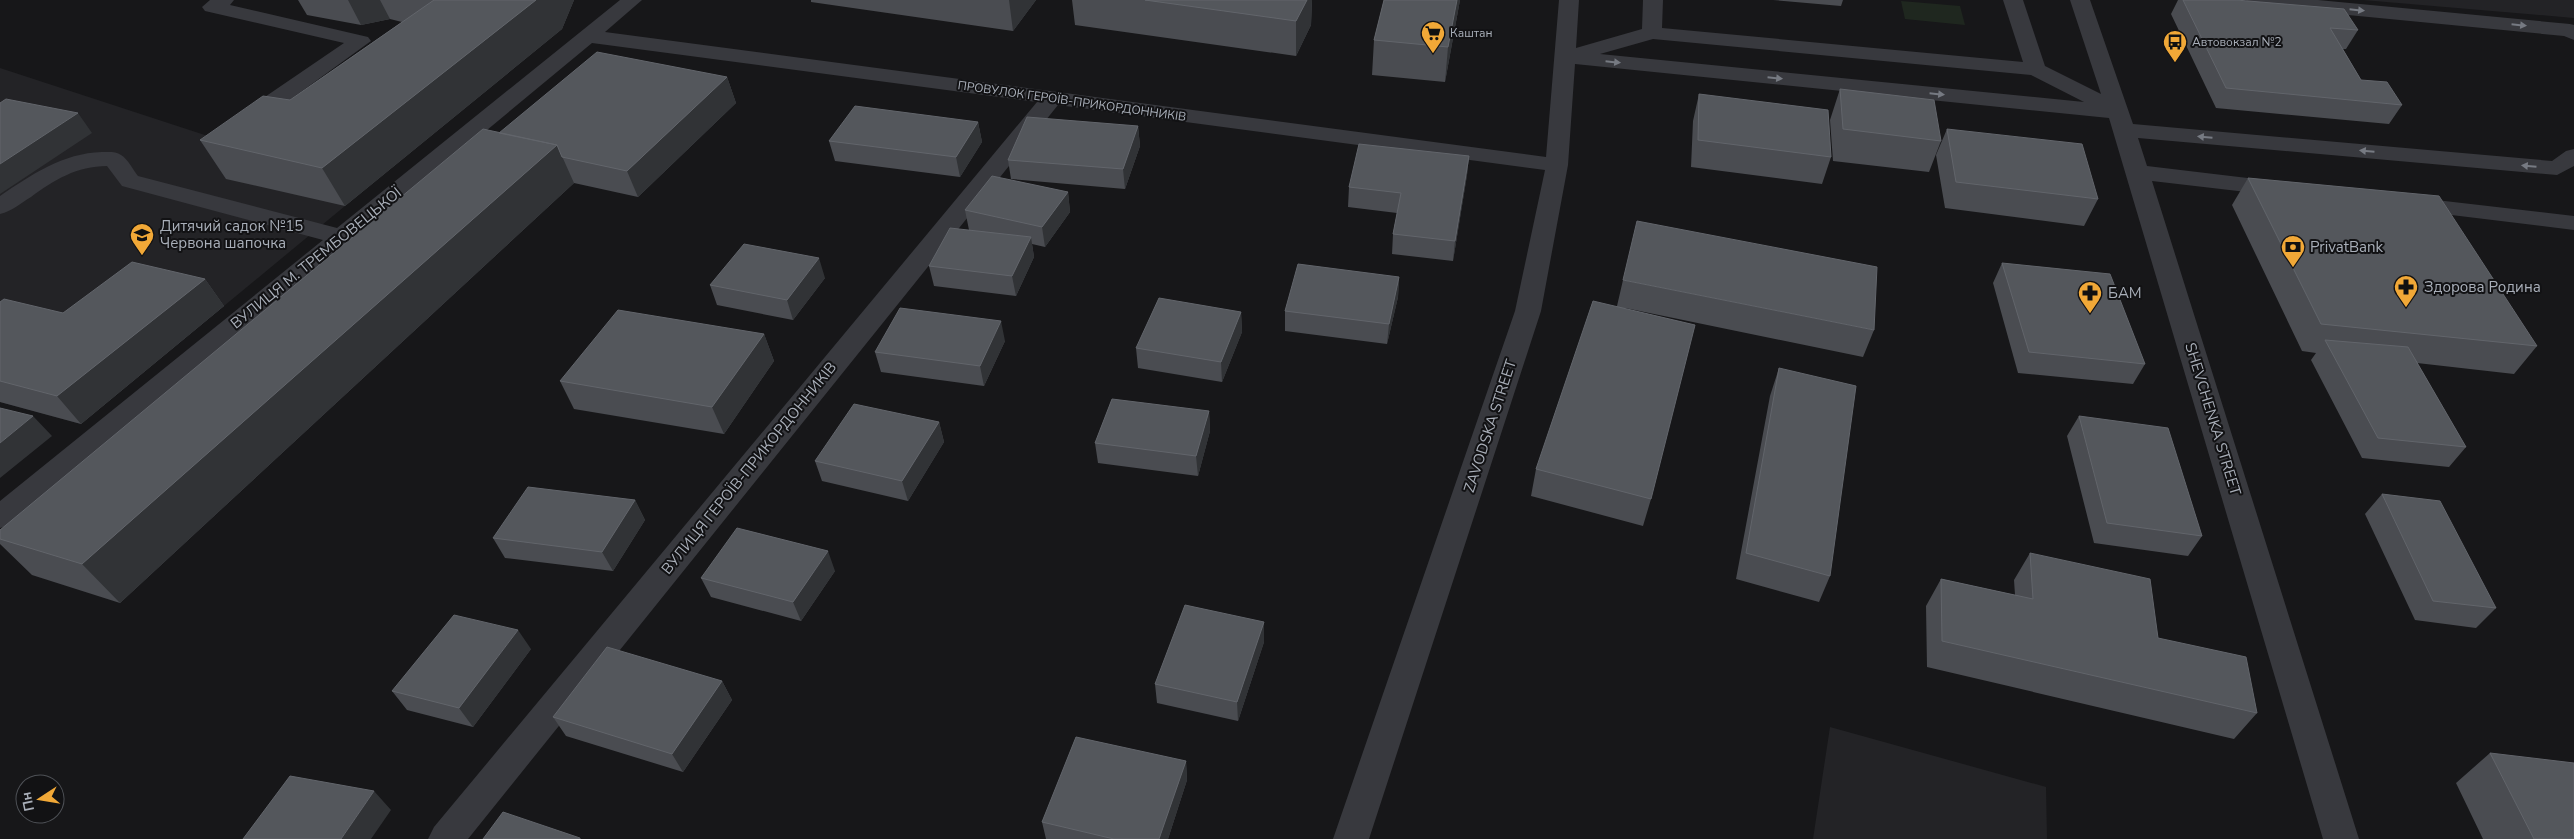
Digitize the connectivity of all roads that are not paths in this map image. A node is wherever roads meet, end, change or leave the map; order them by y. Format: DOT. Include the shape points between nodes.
graph roads {
  1 [pos="224,0"];
  2 [pos="632,0"];
  3 [pos="1569,0"];
  4 [pos="1652,0"];
  5 [pos="2013,0"];
  6 [pos="2080,0"];
  7 [pos="2256,0"];
  8 [pos="1652,33"];
  9 [pos="2574,34"];
  10 [pos="588,36"];
  11 [pos="1565,57"];
  12 [pos="2036,70"];
  13 [pos="1052,98"];
  14 [pos="264,108"];
  15 [pos="2122,121"];
  16 [pos="2574,156"];
  17 [pos="1557,165"];
  18 [pos="2138,172"];
  19 [pos="2307,192"];
  20 [pos="2386,201"];
  21 [pos="0,206"];
  22 [pos="2574,223"];
  23 [pos="342,237"];
  24 [pos="0,517"];
  25 [pos="446,839"];
  26 [pos="1351,839"];
  27 [pos="2341,839"];
  1 -- 14 [label="street" via="212,7 361,41"];
  2 -- 10 [label="street, ВУЛИЦЯ М. ТРЕМБОВЕЦЬКОЇ"];
  3 -- 11 [label="street, ZAVODSKA STREET"];
  4 -- 8 [label="street"];
  5 -- 12 [label="street"];
  6 -- 15 [label="street, SHEVCHENKA STREET"];
  7 -- 9 [label="street, one-way" via="2570,30"];
  8 -- 11 [label="street"];
  8 -- 12 [label="street"];
  10 -- 13 [label="street, ПРОВУЛОК ГЕРОЇВ-ПРИКОРДОННИКІВ"];
  10 -- 23 [label="street, ВУЛИЦЯ М. ТРЕМБОВЕЦЬКОЇ"];
  11 -- 15 [label="street, one-way"];
  11 -- 17 [label="street, ZAVODSKA STREET"];
  12 -- 15 [label="street"];
  13 -- 17 [label="street, ПРОВУЛОК ГЕРОЇВ-ПРИКОРДОННИКІВ"];
  13 -- 25 [label="street, ВУЛИЦЯ ГЕРОЇВ-ПРИКОРДОННИКІВ"];
  16 -- 15 [label="street, one-way" via="2557,168"];
  15 -- 18 [label="street, SHEVCHENKA STREET"];
  17 -- 26 [label="street, ZAVODSKA STREET" via="1528,311"];
  18 -- 19 [label="street"];
  18 -- 27 [label="street, SHEVCHENKA STREET"];
  20 -- 22 [label="street"];
  21 -- 23 [label="street" via="57,169 91,158 112,159 130,182"];
  23 -- 24 [label="street, ВУЛИЦЯ М. ТРЕМБОВЕЦЬКОЇ"];
}
